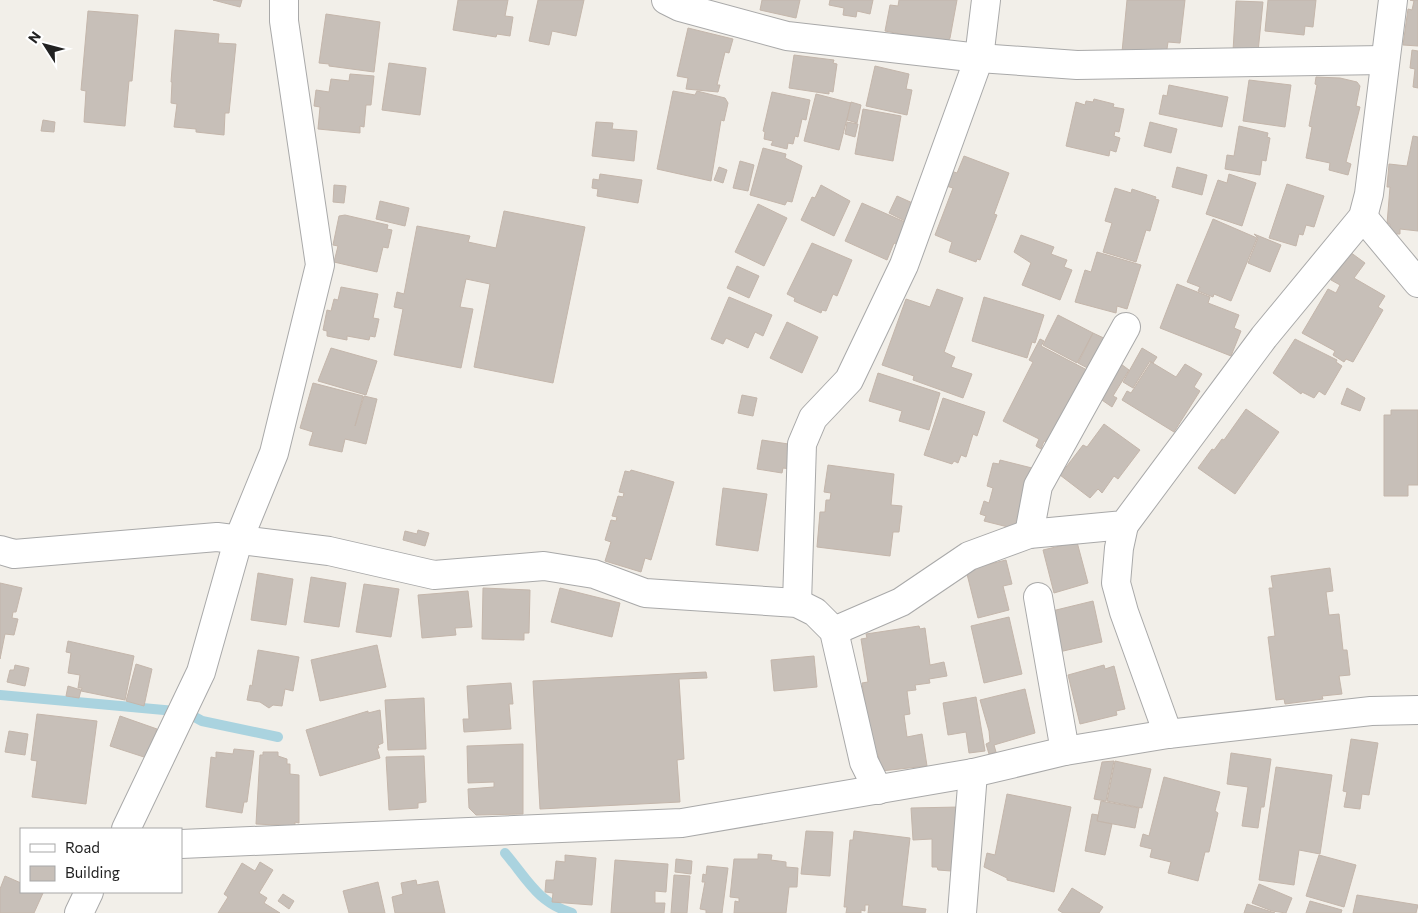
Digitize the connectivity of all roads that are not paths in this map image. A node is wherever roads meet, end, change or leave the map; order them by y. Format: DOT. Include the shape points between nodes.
graph roads {
  1 [pos="284,0"];
  2 [pos="666,0"];
  3 [pos="986,0"];
  4 [pos="1393,0"];
  5 [pos="979,58"];
  6 [pos="1384,60"];
  7 [pos="1363,217"];
  8 [pos="1418,283"];
  9 [pos="1126,327"];
  10 [pos="1124,525"];
  11 [pos="1029,534"];
  12 [pos="238,540"];
  13 [pos="0,550"];
  14 [pos="1038,597"];
  15 [pos="797,603"];
  16 [pos="834,631"];
  17 [pos="1418,710"];
  18 [pos="1168,734"];
  19 [pos="1065,751"];
  20 [pos="973,773"];
  21 [pos="878,790"];
  22 [pos="126,828"];
  23 [pos="182,844"];
  24 [pos="88,893"];
  25 [pos="79,913"];
  26 [pos="962,913"];
  1 -- 12 [label="street" via="284,21 320,265 274,453"];
  2 -- 5 [label="street" via="680,7 786,36"];
  3 -- 5 [label="street"];
  4 -- 6 [label="street"];
  5 -- 6 [label="street" via="1076,65"];
  5 -- 15 [label="street" via="896,282 849,380 812,418 802,444"];
  6 -- 7 [label="street"];
  7 -- 8 [label="street"];
  7 -- 10 [label="street" via="1264,337"];
  9 -- 11 [label="street" via="1038,486"];
  10 -- 11 [label="street"];
  10 -- 18 [label="street" via="1116,583"];
  11 -- 16 [label="street" via="969,556 901,602"];
  12 -- 13 [label="street" via="217,537 14,554"];
  12 -- 15 [label="street" via="329,551 434,575 544,566 594,574 645,592"];
  12 -- 22 [label="street" via="201,672"];
  14 -- 19 [label="street"];
  15 -- 16 [label="street" via="816,612"];
  16 -- 21 [label="street" via="864,762"];
  17 -- 18 [label="street" via="1371,711"];
  18 -- 19 [label="street"];
  19 -- 20 [label="street"];
  20 -- 21 [label="street"];
  20 -- 26 [label="street"];
  21 -- 23 [label="street" via="682,823"];
  24 -- 25 [label="street"];
}
